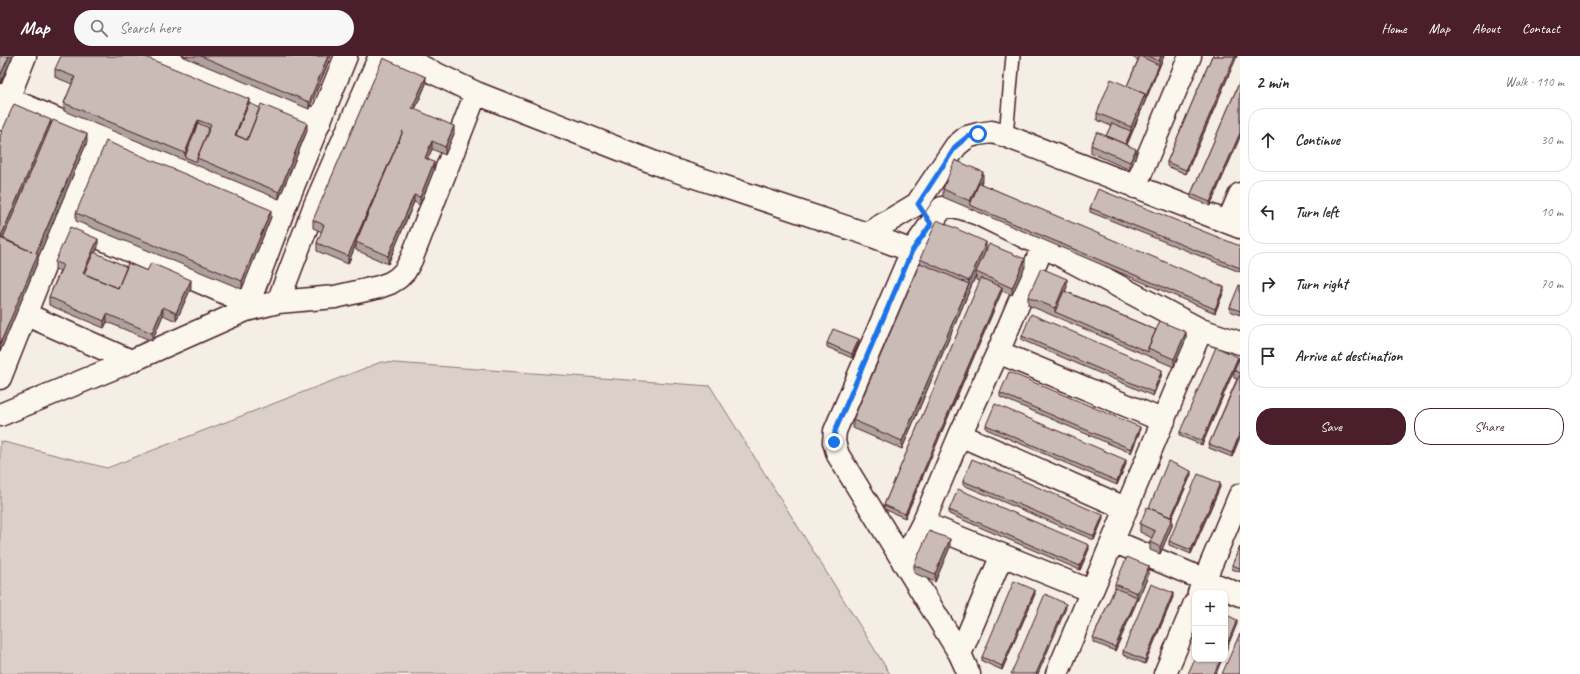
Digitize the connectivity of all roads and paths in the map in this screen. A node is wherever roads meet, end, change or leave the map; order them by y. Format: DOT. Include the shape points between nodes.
graph roads {
  1 [pos="25,56"];
  2 [pos="154,56"];
  3 [pos="346,56"];
  4 [pos="380,56"];
  5 [pos="399,56"];
  6 [pos="1013,56"];
  7 [pos="1190,56"];
  8 [pos="476,93"];
  9 [pos="4,97"];
  10 [pos="0,120"];
  11 [pos="320,122"];
  12 [pos="96,136"];
  13 [pos="1006,136"];
  14 [pos="1135,187"];
  15 [pos="1240,194"];
  16 [pos="918,204"];
  17 [pos="283,211"];
  18 [pos="62,220"];
  19 [pos="931,224"];
  20 [pos="1234,225"];
  21 [pos="867,234"];
  22 [pos="1043,246"];
  23 [pos="912,251"];
  24 [pos="278,302"];
  25 [pos="247,306"];
  26 [pos="25,314"];
  27 [pos="1201,330"];
  28 [pos="1240,343"];
  29 [pos="998,352"];
  30 [pos="131,361"];
  31 [pos="0,378"];
  32 [pos="0,415"];
  33 [pos="1164,421"];
  34 [pos="960,435"];
  35 [pos="1240,495"];
  36 [pos="1125,508"];
  37 [pos="923,523"];
  38 [pos="1113,541"];
  39 [pos="1002,555"];
  40 [pos="903,562"];
  41 [pos="1202,587"];
  42 [pos="1091,591"];
  43 [pos="1240,595"];
  44 [pos="1192,610"];
  45 [pos="960,654"];
  46 [pos="970,674"];
  47 [pos="1058,674"];
  48 [pos="1165,674"];
  1 -- 9 [label="street"];
  2 -- 11 [label="street"];
  3 -- 11 [label="street"];
  4 -- 24 [label="street" via="315,205"];
  5 -- 8 [label="street"];
  6 -- 13 [label="lane"];
  7 -- 14 [label="street"];
  8 -- 21 [label="street" via="668,168"];
  8 -- 24 [label="street" via="412,260 402,275 379,287 342,295"];
  9 -- 10 [label="street"];
  9 -- 12 [label="street"];
  11 -- 17 [label="street"];
  12 -- 17 [label="street"];
  12 -- 18 [label="street"];
  13 -- 14 [label="street"];
  13 -- 16 [label="street" via="992,132 967,137 956,146"];
  14 -- 20 [label="street"];
  15 -- 20 [label="street"];
  16 -- 19 [label="street"];
  16 -- 21 [label="street"];
  17 -- 25 [label="street"];
  18 -- 25 [label="street"];
  18 -- 26 [label="street"];
  19 -- 22 [label="street" via="942,208 953,206"];
  19 -- 23 [label="street"];
  21 -- 23 [label="street"];
  22 -- 27 [label="street"];
  22 -- 29 [label="street"];
  23 -- 40 [label="street" via="835,431 834,442 838,455"];
  24 -- 25 [label="street"];
  25 -- 30 [label="street"];
  26 -- 30 [label="street"];
  26 -- 31 [label="street"];
  27 -- 28 [label="street"];
  27 -- 33 [label="street"];
  29 -- 33 [label="street"];
  29 -- 34 [label="street"];
  30 -- 32 [label="street"];
  33 -- 36 [label="street"];
  34 -- 36 [label="street"];
  34 -- 37 [label="street"];
  35 -- 41 [label="street"];
  36 -- 38 [label="street"];
  37 -- 39 [label="street"];
  37 -- 40 [label="street"];
  38 -- 41 [label="street"];
  38 -- 42 [label="street"];
  39 -- 42 [label="street"];
  39 -- 45 [label="street"];
  40 -- 45 [label="street"];
  41 -- 43 [label="street"];
  42 -- 47 [label="street"];
  44 -- 48 [label="street"];
  45 -- 46 [label="street"];
}
